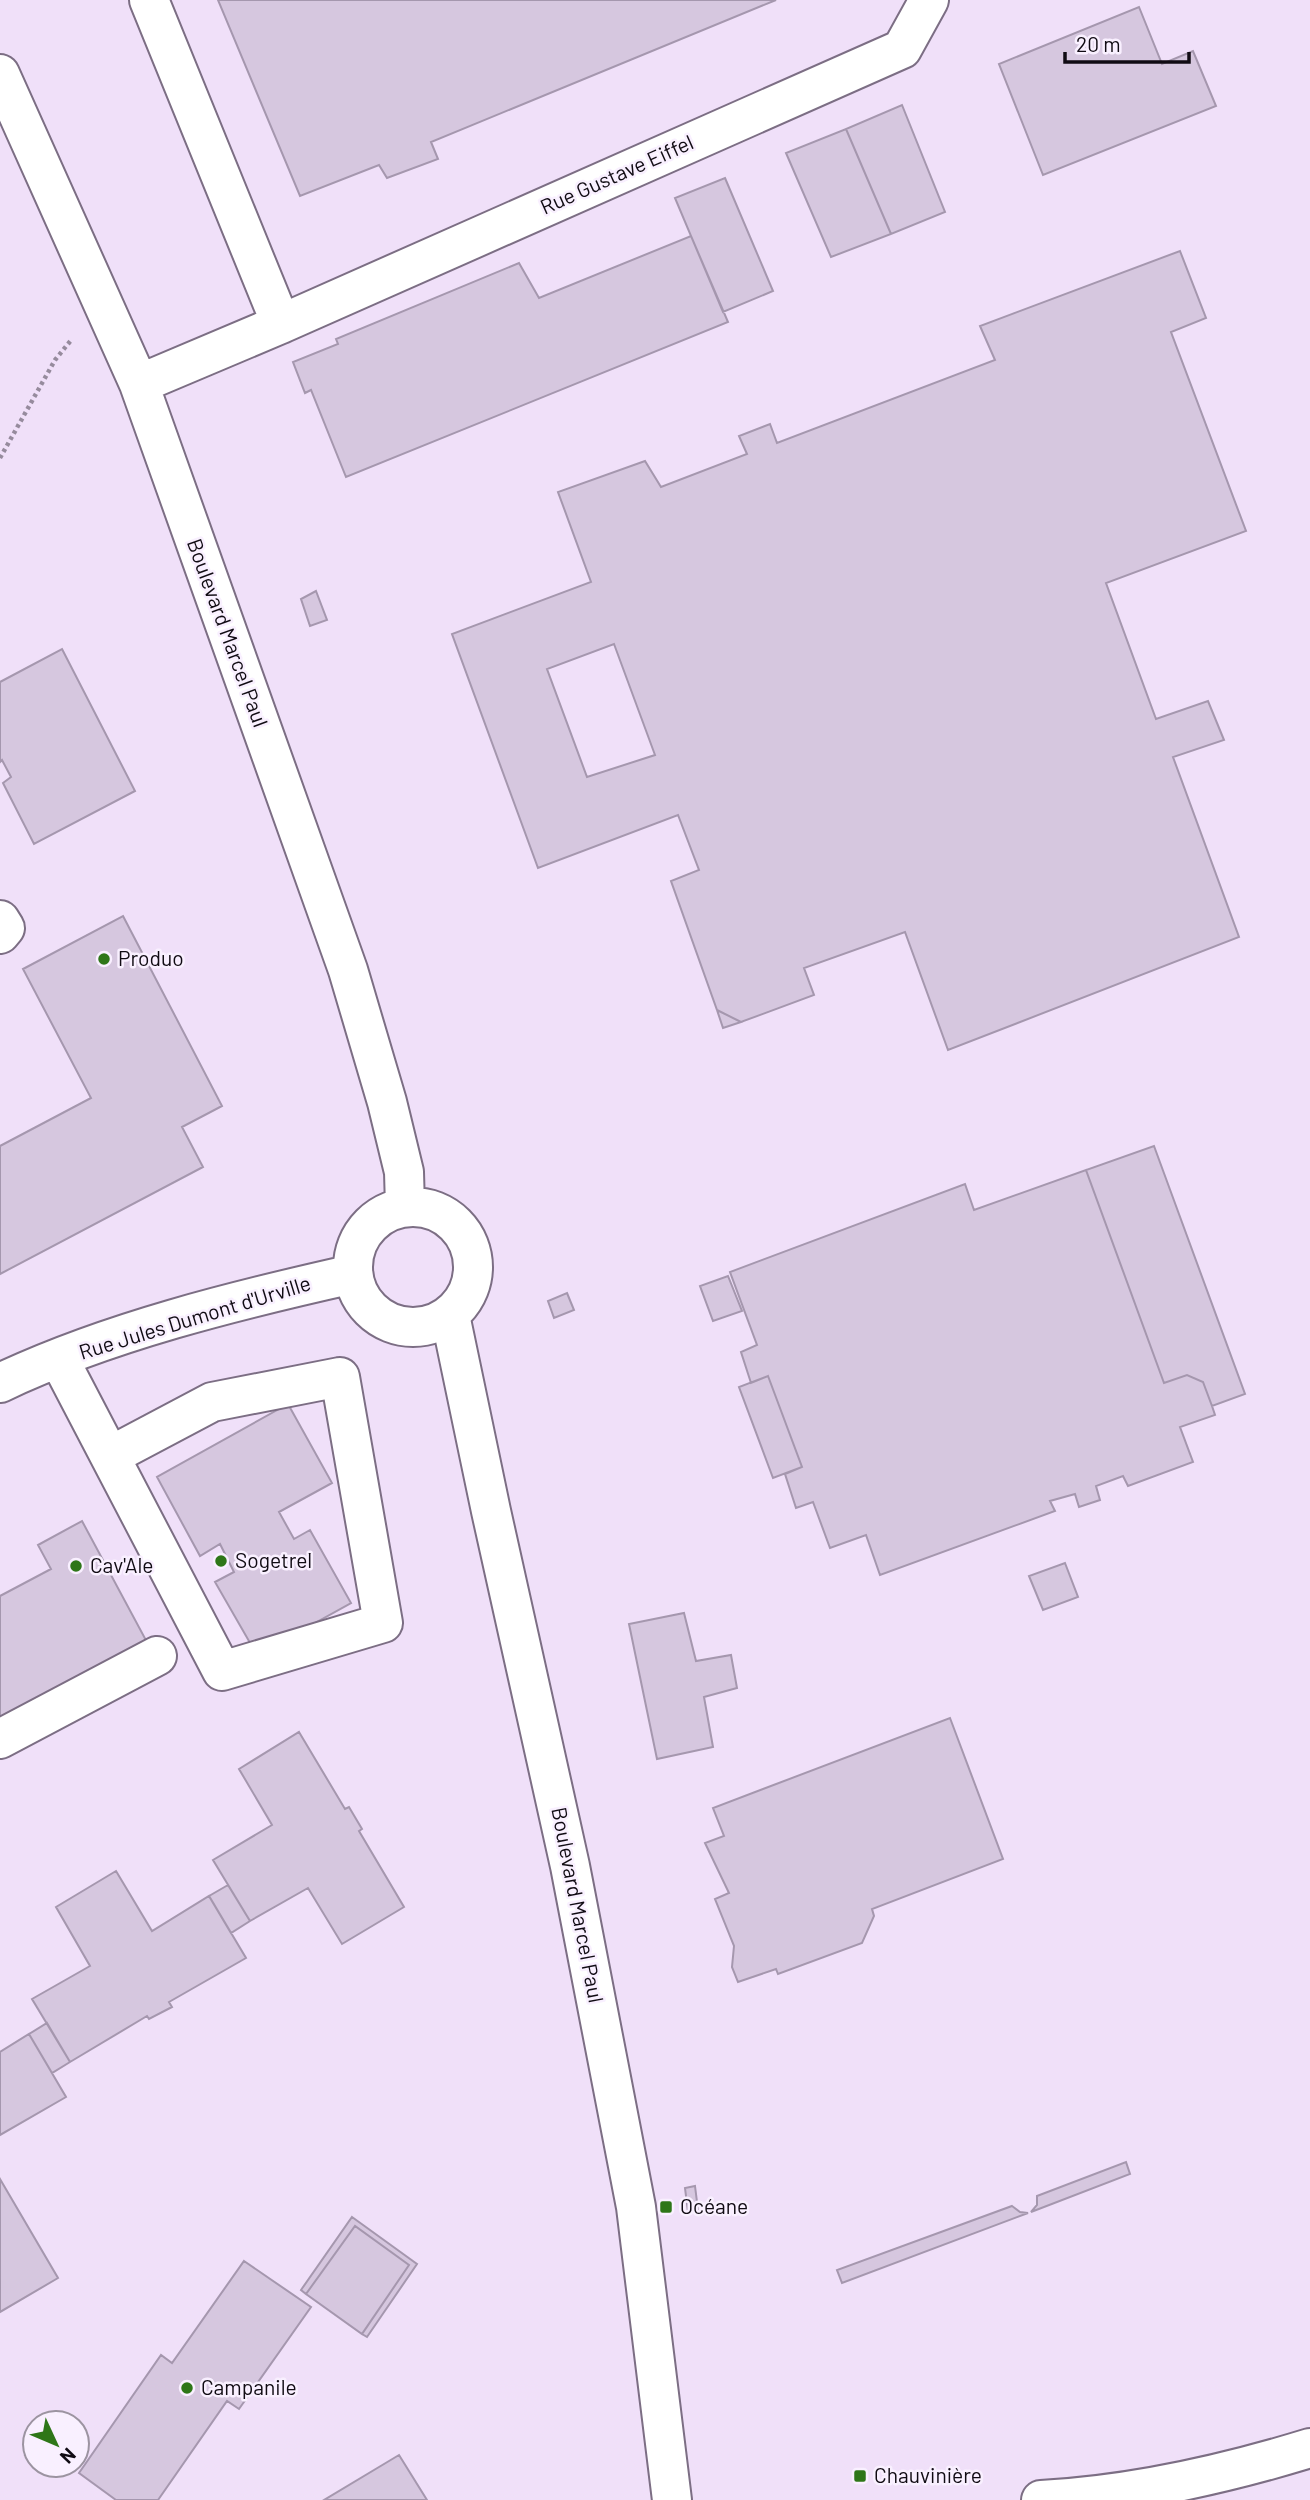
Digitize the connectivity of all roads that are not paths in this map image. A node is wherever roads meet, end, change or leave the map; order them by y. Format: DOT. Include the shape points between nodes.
graph roads {
  1 [pos="149,0"];
  2 [pos="929,0"];
  3 [pos="0,74"];
  4 [pos="281,324"];
  5 [pos="139,384"];
  6 [pos="0,920"];
  7 [pos="0,934"];
  8 [pos="405,1208"];
  9 [pos="353,1275"];
  10 [pos="450,1315"];
  11 [pos="59,1359"];
  12 [pos="0,1383"];
  13 [pos="110,1456"];
  14 [pos="156,1656"];
  15 [pos="0,1739"];
  16 [pos="1310,2448"];
  17 [pos="672,2500"];
  18 [pos="1041,2500"];
  1 -- 4 [label="street"];
  2 -- 4 [label="street, Rue Gustave Eiffel" via="902,48"];
  3 -- 5 [label="street, Boulevard Marcel Paul"];
  4 -- 5 [label="street, Rue Gustave Eiffel"];
  5 -- 8 [label="street, Boulevard Marcel Paul" via="348,970 404,1172"];
  6 -- 7 [label="street" via="5,928"];
  8 -- 9 [label="street" via="380,1216 370,1225 355,1248"];
  8 -- 10 [label="street" via="425,1208 444,1215 468,1243 472,1282"];
  9 -- 10 [label="street" via="362,1301 396,1325 424,1327"];
  9 -- 11 [label="street, Rue Jules Dumont d'Urville" via="125,1334"];
  10 -- 17 [label="street, Boulevard Marcel Paul" via="570,1866 636,2207"];
  11 -- 12 [label="street, Rue Jules Dumont d'Urville"];
  11 -- 13 [label="street"];
  13 -- 13 [label="street" via="212,1402 340,1377 383,1623 222,1671"];
  14 -- 15 [label="street"];
  16 -- 18 [label="street" via="1187,2481"];
}
